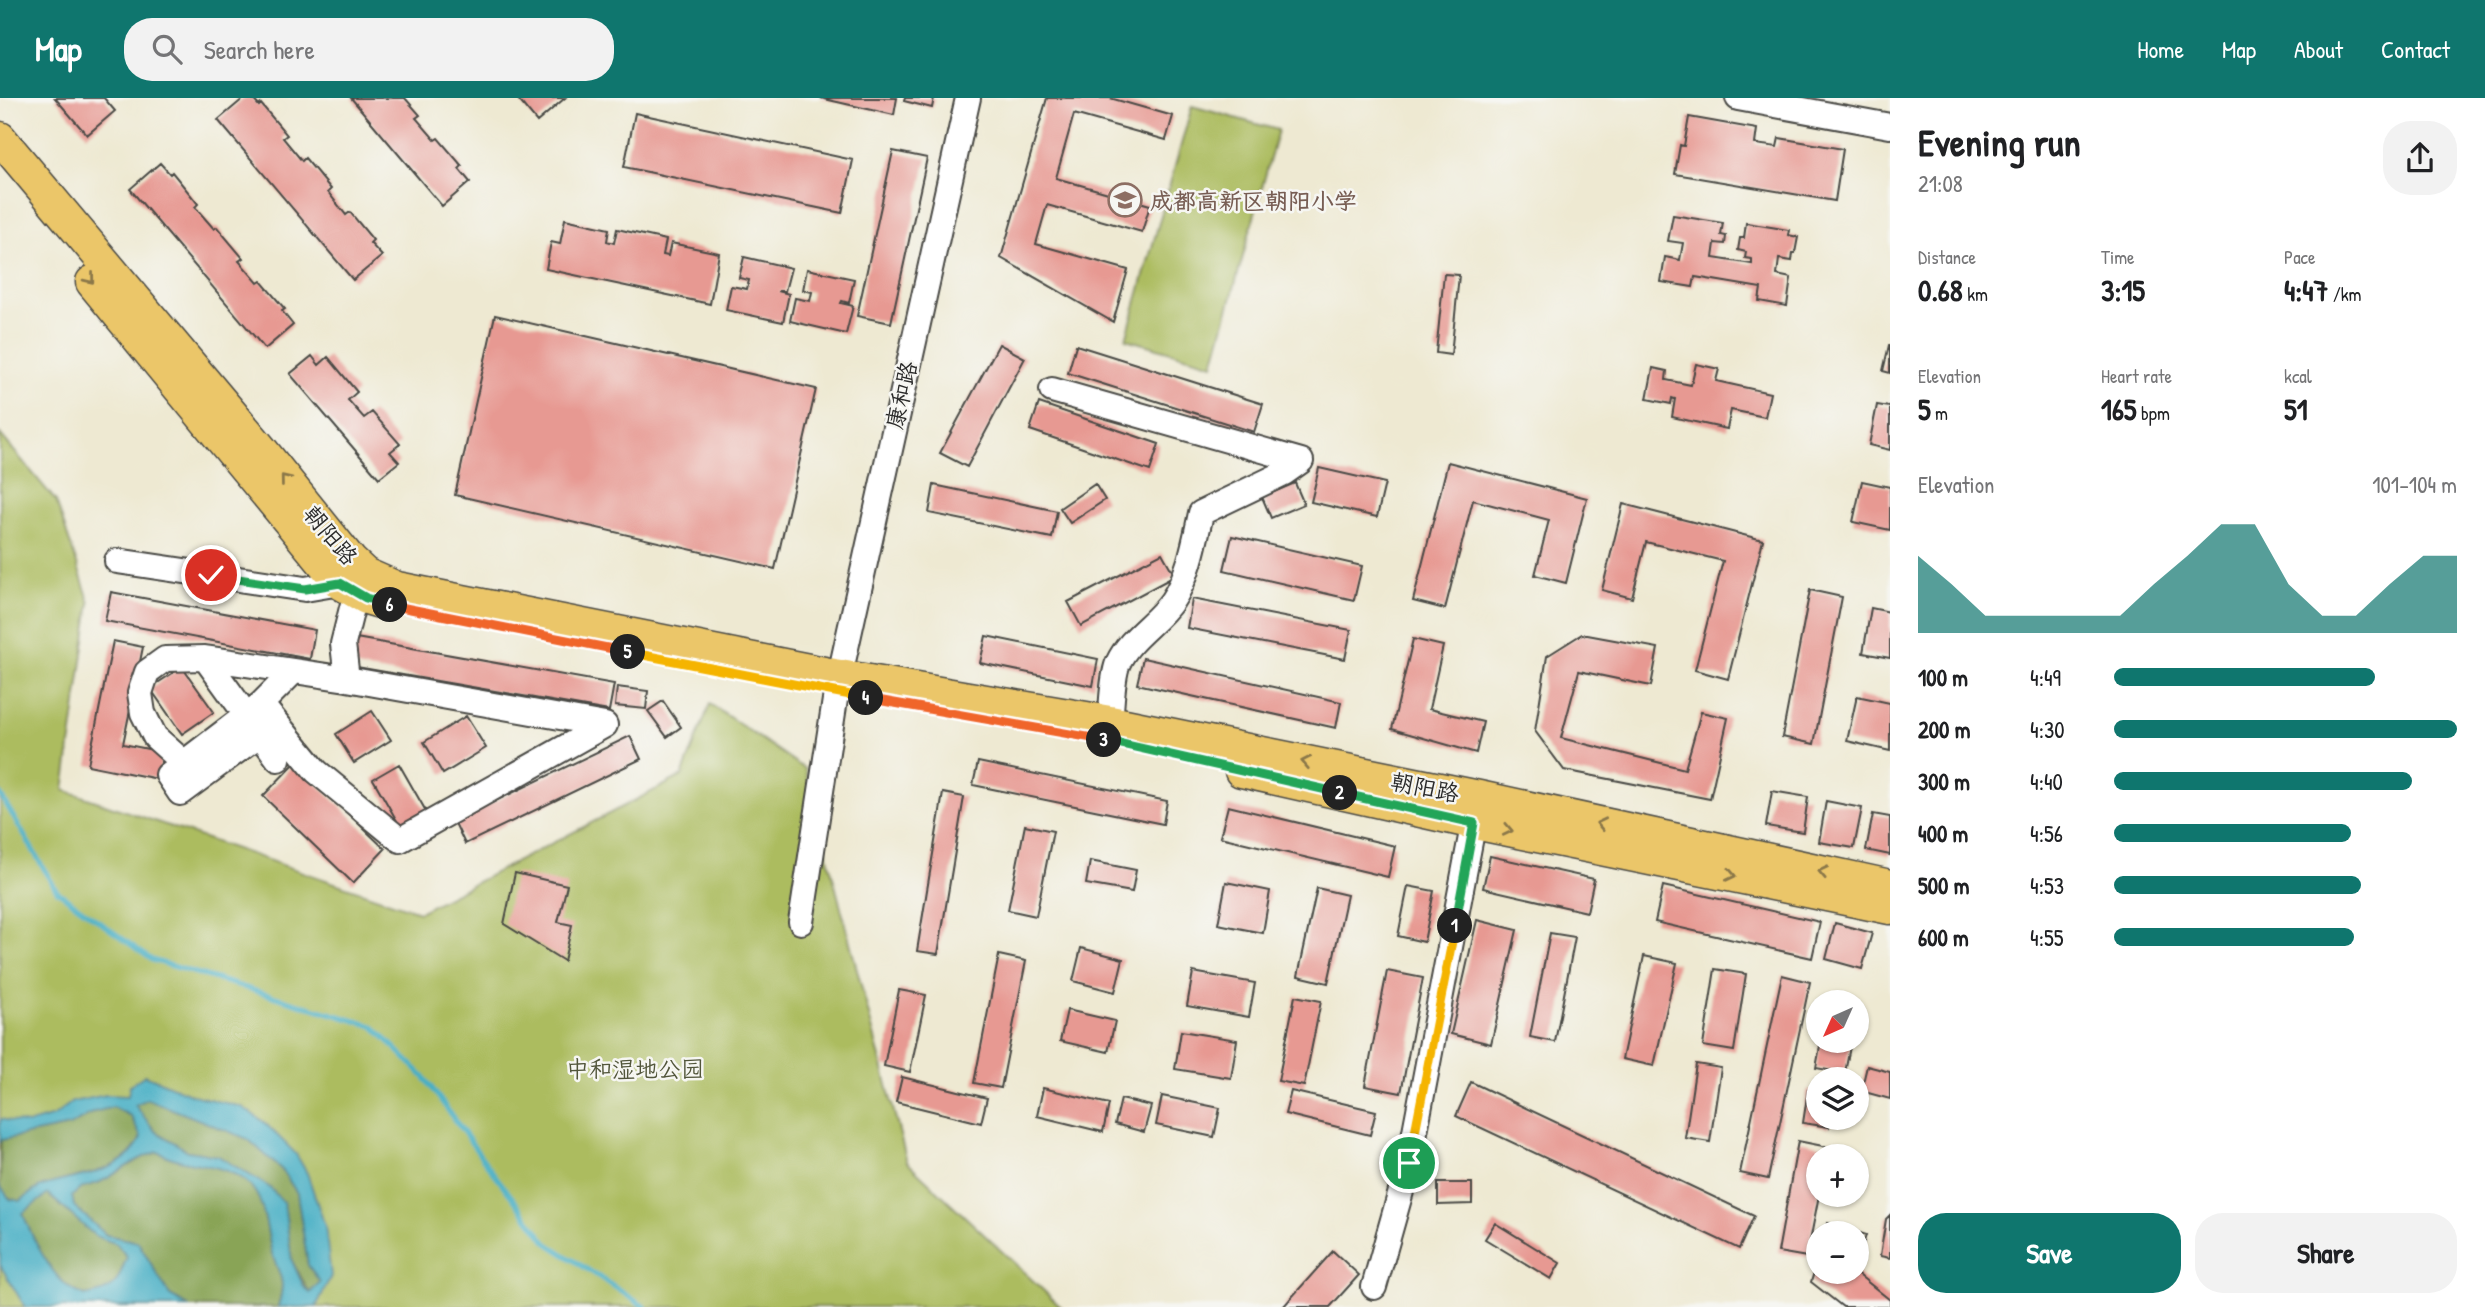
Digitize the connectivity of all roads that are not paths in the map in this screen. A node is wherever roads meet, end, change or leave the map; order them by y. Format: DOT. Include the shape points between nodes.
graph roads {
  1 [pos="968,98"];
  2 [pos="1738,98"];
  3 [pos="1773,101"];
  4 [pos="1890,126"];
  5 [pos="0,138"];
  6 [pos="0,170"];
  7 [pos="1052,390"];
  8 [pos="117,561"];
  9 [pos="348,588"];
  10 [pos="205,658"];
  11 [pos="294,671"];
  12 [pos="347,679"];
  13 [pos="837,684"];
  14 [pos="256,718"];
  15 [pos="1110,722"];
  16 [pos="278,759"];
  17 [pos="1477,810"];
  18 [pos="1890,886"];
  19 [pos="1890,908"];
  20 [pos="801,922"];
  21 [pos="1374,1287"];
  1 -- 13 [label="street, 康和路"];
  2 -- 3 [label="street"];
  3 -- 4 [label="street"];
  13 -- 5 [label="main road, 朝阳路, one-way" via="397,588 365,574"];
  6 -- 9 [label="main road, one-way"];
  7 -- 15 [label="street" via="1301,461 1201,513 1185,575 1172,601 1118,663"];
  8 -- 9 [label="street, 朝阳路" via="305,589"];
  9 -- 12 [label="street" via="343,645"];
  9 -- 13 [label="main road, 朝阳路" via="401,608"];
  10 -- 11 [label="street"];
  10 -- 14 [label="street"];
  10 -- 14 [label="street" via="165,659 147,672 140,692 143,713 155,737 184,764"];
  11 -- 12 [label="street"];
  11 -- 14 [label="street"];
  12 -- 14 [label="street" via="605,725 400,840"];
  13 -- 15 [label="main road, 朝阳路"];
  13 -- 17 [label="main road, 朝阳路" via="1098,739"];
  13 -- 20 [label="street, 康和路"];
  14 -- 16 [label="street"];
  17 -- 15 [label="main road, 朝阳路, one-way"];
  18 -- 17 [label="main road, 朝阳路, one-way"];
  17 -- 19 [label="main road, 朝阳路, one-way"];
  17 -- 21 [label="street" via="1409,1163"];
}
